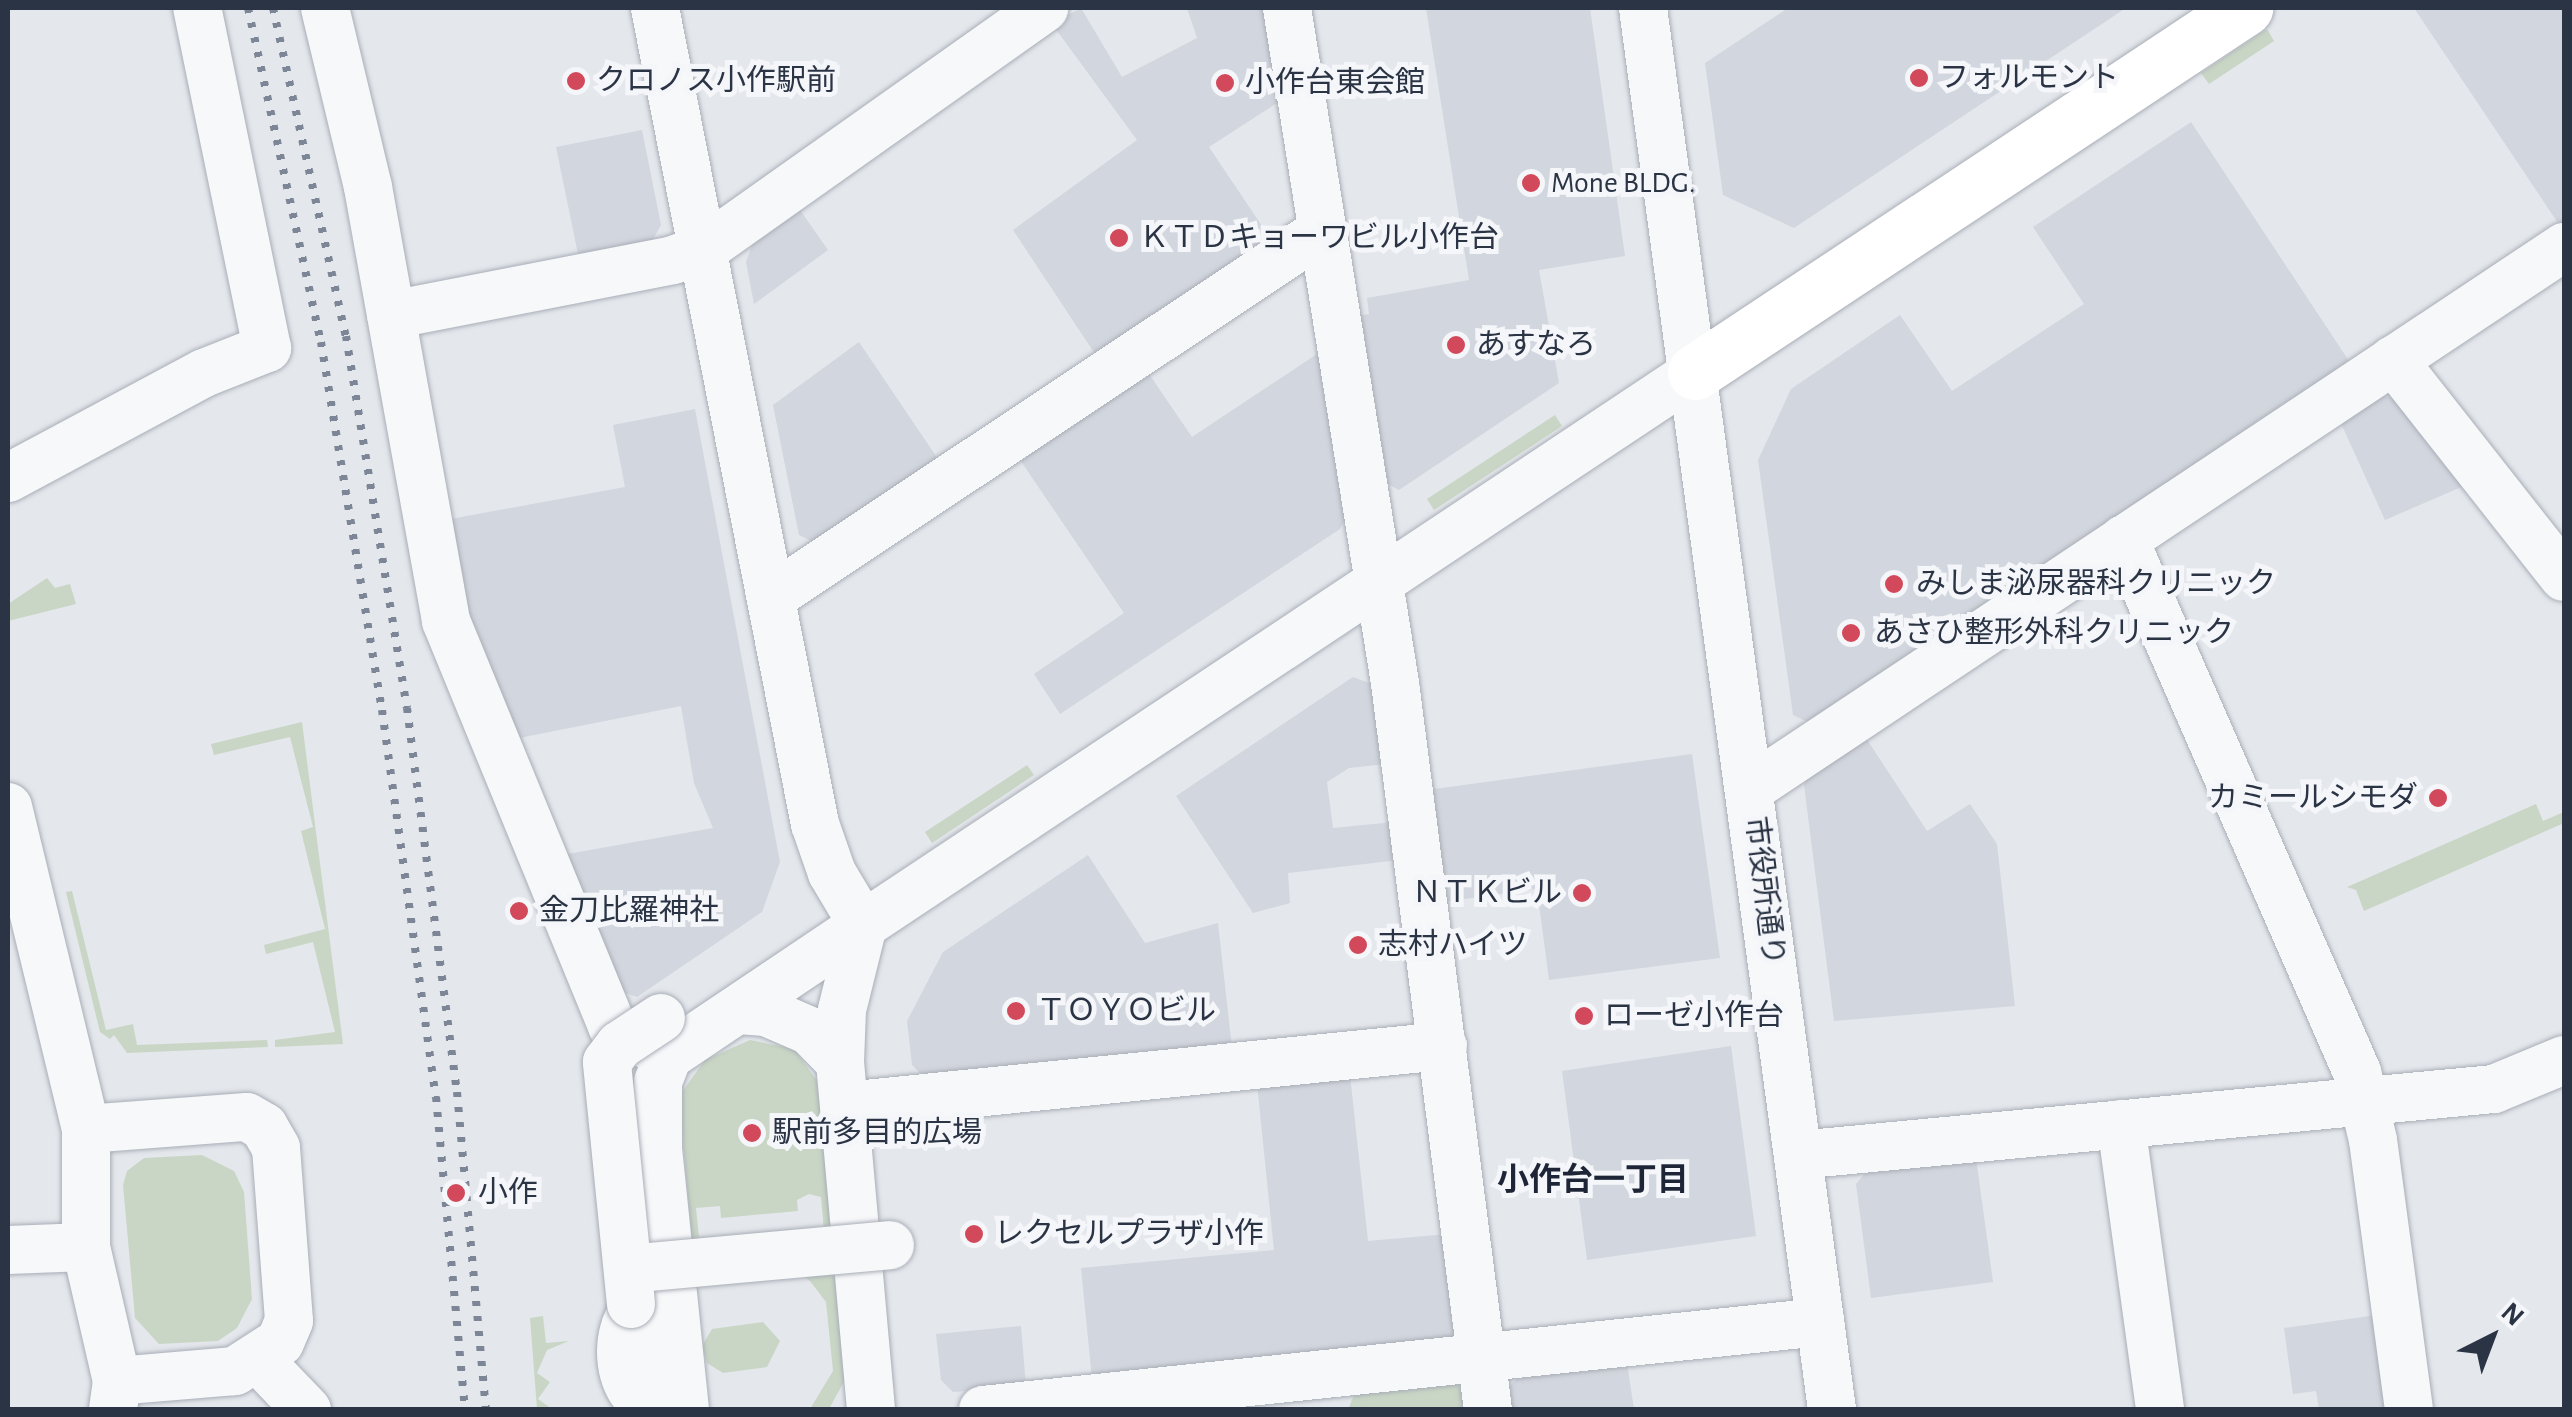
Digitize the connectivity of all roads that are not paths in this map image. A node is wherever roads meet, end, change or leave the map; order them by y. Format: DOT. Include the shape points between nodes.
graph roads {
  1 [pos="198,8"];
  2 [pos="325,8"];
  3 [pos="655,8"];
  4 [pos="1044,8"];
  5 [pos="1286,8"];
  6 [pos="1643,8"];
  7 [pos="2244,8"];
  8 [pos="1322,231"];
  9 [pos="2564,247"];
  10 [pos="704,249"];
  11 [pos="391,315"];
  12 [pos="2393,360"];
  13 [pos="1695,372"];
  14 [pos="8,478"];
  15 [pos="2124,539"];
  16 [pos="2564,577"];
  17 [pos="1379,582"];
  18 [pos="772,596"];
  19 [pos="1751,788"];
  20 [pos="8,807"];
  21 [pos="863,925"];
  22 [pos="738,1010"];
  23 [pos="664,1037"];
  24 [pos="1444,1046"];
  25 [pos="2564,1060"];
  26 [pos="843,1084"];
  27 [pos="2365,1102"];
  28 [pos="2121,1124"];
  29 [pos="86,1129"];
  30 [pos="1798,1155"];
  31 [pos="890,1245"];
  32 [pos="86,1247"];
  33 [pos="8,1250"];
  34 [pos="1820,1322"];
  35 [pos="1481,1360"];
  36 [pos="260,1361"];
  37 [pos="1318,1393"];
  38 [pos="115,1395"];
  39 [pos="308,1410"];
  40 [pos="684,1410"];
  41 [pos="870,1410"];
  42 [pos="983,1410"];
  43 [pos="1488,1410"];
  44 [pos="1832,1410"];
  45 [pos="2160,1410"];
  46 [pos="2409,1410"];
  1 -- 14 [label="street" via="268,348 204,373"];
  2 -- 11 [label="street"];
  3 -- 10 [label="street"];
  4 -- 10 [label="street"];
  5 -- 8 [label="street"];
  6 -- 13 [label="street, 市役所通り"];
  7 -- 13 [label="main road"];
  8 -- 17 [label="street"];
  8 -- 18 [label="street"];
  9 -- 12 [label="street"];
  10 -- 11 [label="street"];
  10 -- 18 [label="street"];
  11 -- 23 [label="street" via="446,621 612,1026"];
  12 -- 15 [label="street"];
  12 -- 16 [label="street"];
  13 -- 17 [label="street"];
  13 -- 19 [label="street, 市役所通り"];
  15 -- 19 [label="street"];
  15 -- 27 [label="street"];
  17 -- 21 [label="street"];
  17 -- 24 [label="street"];
  18 -- 21 [label="street" via="814,824 832,873"];
  19 -- 30 [label="street, 市役所通り"];
  20 -- 29 [label="street"];
  21 -- 22 [label="street"];
  21 -- 26 [label="street" via="842,1010"];
  22 -- 23 [label="street"];
  22 -- 26 [label="street" via="766,1012 810,1031"];
  23 -- 31 [label="street, bridge" via="620,1044 608,1062 623,1284"];
  23 -- 40 [label="street" via="658,1082 671,1136"];
  24 -- 26 [label="street"];
  24 -- 35 [label="street"];
  25 -- 27 [label="street" via="2494,1090"];
  26 -- 41 [label="street" via="836,1165"];
  27 -- 28 [label="street"];
  27 -- 46 [label="street"];
  28 -- 30 [label="street"];
  28 -- 45 [label="street"];
  29 -- 32 [label="street"];
  29 -- 36 [label="street" via="247,1118 264,1127 276,1148 289,1321 280,1342"];
  30 -- 34 [label="street, 市役所通り"];
  32 -- 33 [label="street"];
  32 -- 38 [label="street"];
  34 -- 35 [label="street"];
  34 -- 44 [label="street, 市役所通り"];
  35 -- 37 [label="street"];
  35 -- 43 [label="street"];
  36 -- 38 [label="street"];
  36 -- 39 [label="street"];
  37 -- 42 [label="street"];
}
